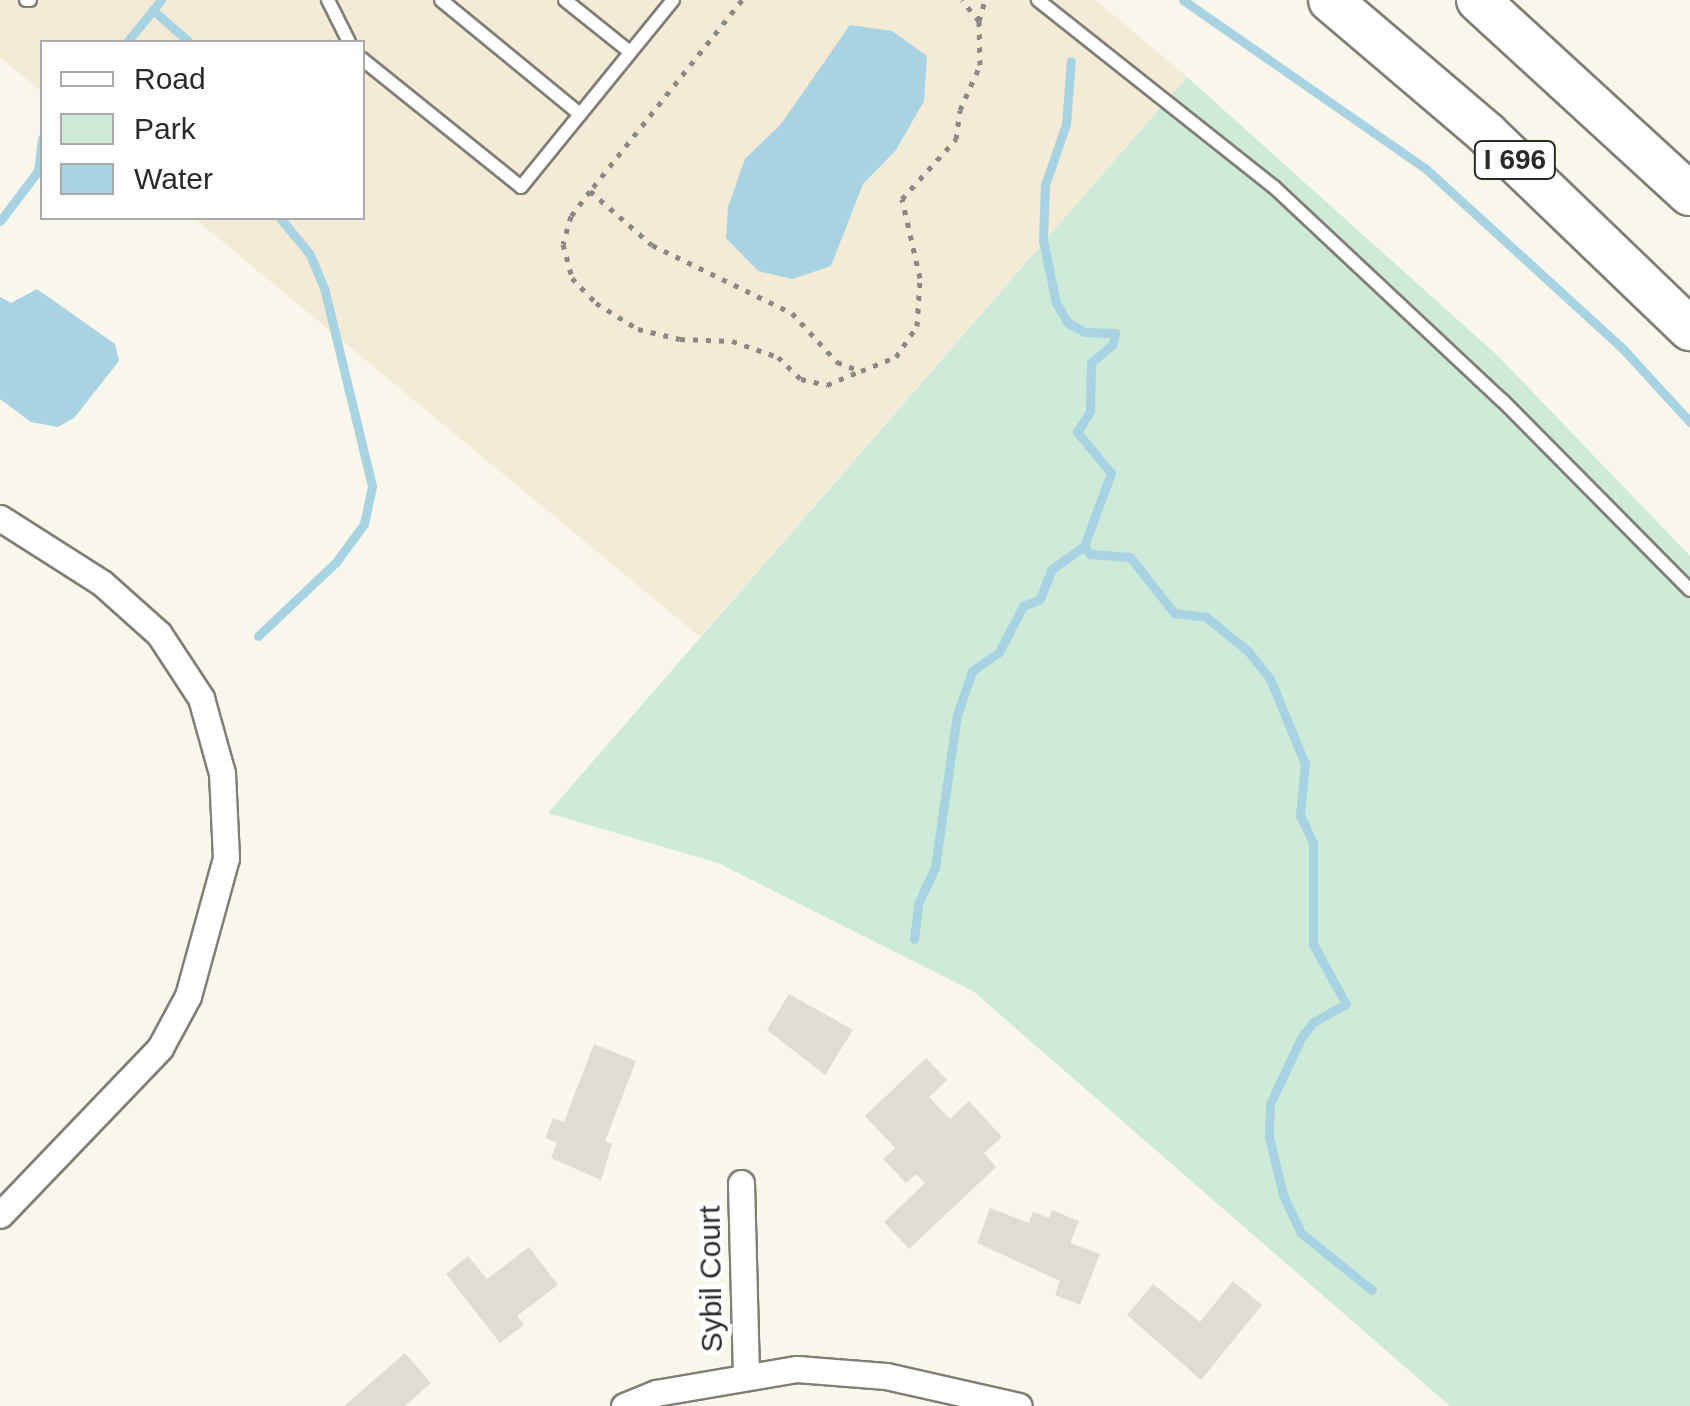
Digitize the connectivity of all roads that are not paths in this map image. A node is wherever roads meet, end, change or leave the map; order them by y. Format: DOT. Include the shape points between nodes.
graph roads {
  1 [pos="328,0"];
  2 [pos="441,0"];
  3 [pos="565,0"];
  4 [pos="672,0"];
  5 [pos="1038,0"];
  6 [pos="1330,0"];
  7 [pos="1478,0"];
  8 [pos="348,40"];
  9 [pos="630,52"];
  10 [pos="365,61"];
  11 [pos="580,114"];
  12 [pos="1690,194"];
  13 [pos="1690,329"];
  14 [pos="0,518"];
  15 [pos="1690,590"];
  16 [pos="742,1183"];
  17 [pos="0,1216"];
  18 [pos="746,1374"];
  19 [pos="624,1406"];
  20 [pos="1019,1406"];
  1 -- 8 [label="lane"];
  2 -- 11 [label="lane"];
  3 -- 9 [label="lane"];
  4 -- 9 [label="lane"];
  5 -- 15 [label="lane" via="1274,186 1502,400"];
  6 -- 13 [label="highway, I 696" via="1500,146"];
  7 -- 12 [label="highway"];
  9 -- 11 [label="lane"];
  10 -- 11 [label="lane" via="521,188"];
  14 -- 17 [label="street" via="102,583 169,650 201,698 222,773 226,858 188,996 160,1048"];
  16 -- 18 [label="street, Sybil Court"];
  18 -- 19 [label="street"];
  18 -- 20 [label="street" via="797,1369 886,1376"];
}
